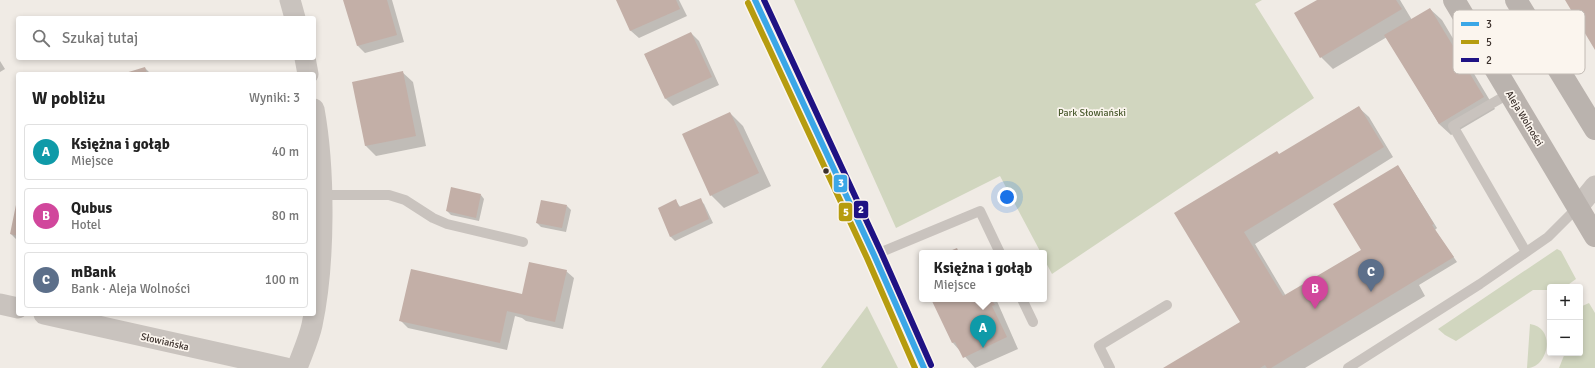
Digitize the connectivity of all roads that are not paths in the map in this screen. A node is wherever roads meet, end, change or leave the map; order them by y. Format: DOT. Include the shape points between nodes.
graph roads {
  1 [pos="290,0"];
  2 [pos="755,0"];
  3 [pos="1454,0"];
  4 [pos="1516,0"];
  5 [pos="1460,10"];
  6 [pos="1522,10"];
  7 [pos="294,16"];
  8 [pos="305,60"];
  9 [pos="308,72"];
  10 [pos="1499,74"];
  11 [pos="1561,74"];
  12 [pos="1510,93"];
  13 [pos="316,119"];
  14 [pos="1595,129"];
  15 [pos="1595,186"];
  16 [pos="321,195"];
  17 [pos="1578,207"];
  18 [pos="1595,236"];
  19 [pos="523,242"];
  20 [pos="999,250"];
  21 [pos="1526,252"];
  22 [pos="874,255"];
  23 [pos="316,301"];
  24 [pos="1023,302"];
  25 [pos="0,304"];
  26 [pos="1167,305"];
  27 [pos="16,308"];
  28 [pos="53,316"];
  29 [pos="314,316"];
  30 [pos="1033,322"];
  31 [pos="286,368"];
  32 [pos="297,368"];
  33 [pos="924,368"];
  34 [pos="1110,368"];
  35 [pos="1348,368"];
  1 -- 7 [label="street"];
  2 -- 22 [label="street"];
  3 -- 5 [label="street, Aleja Wolności"];
  4 -- 6 [label="street"];
  8 -- 9 [label="street"];
  10 -- 12 [label="street, Aleja Wolności"];
  11 -- 14 [label="street"];
  12 -- 17 [label="street, Aleja Wolności"];
  12 -- 21 [label="lane" via="1453,126"];
  13 -- 16 [label="street"];
  15 -- 17 [label="street"];
  16 -- 19 [label="lane" via="389,195 405,200 447,224"];
  16 -- 23 [label="street"];
  17 -- 18 [label="street, Aleja Wolności"];
  17 -- 21 [label="lane" via="1548,237"];
  20 -- 22 [label="lane" via="980,211"];
  21 -- 35 [label="lane"];
  22 -- 33 [label="street"];
  24 -- 30 [label="lane"];
  25 -- 27 [label="street"];
  26 -- 34 [label="lane" via="1100,346"];
  28 -- 31 [label="street, Słowiańska"];
  29 -- 32 [label="street"];
}
